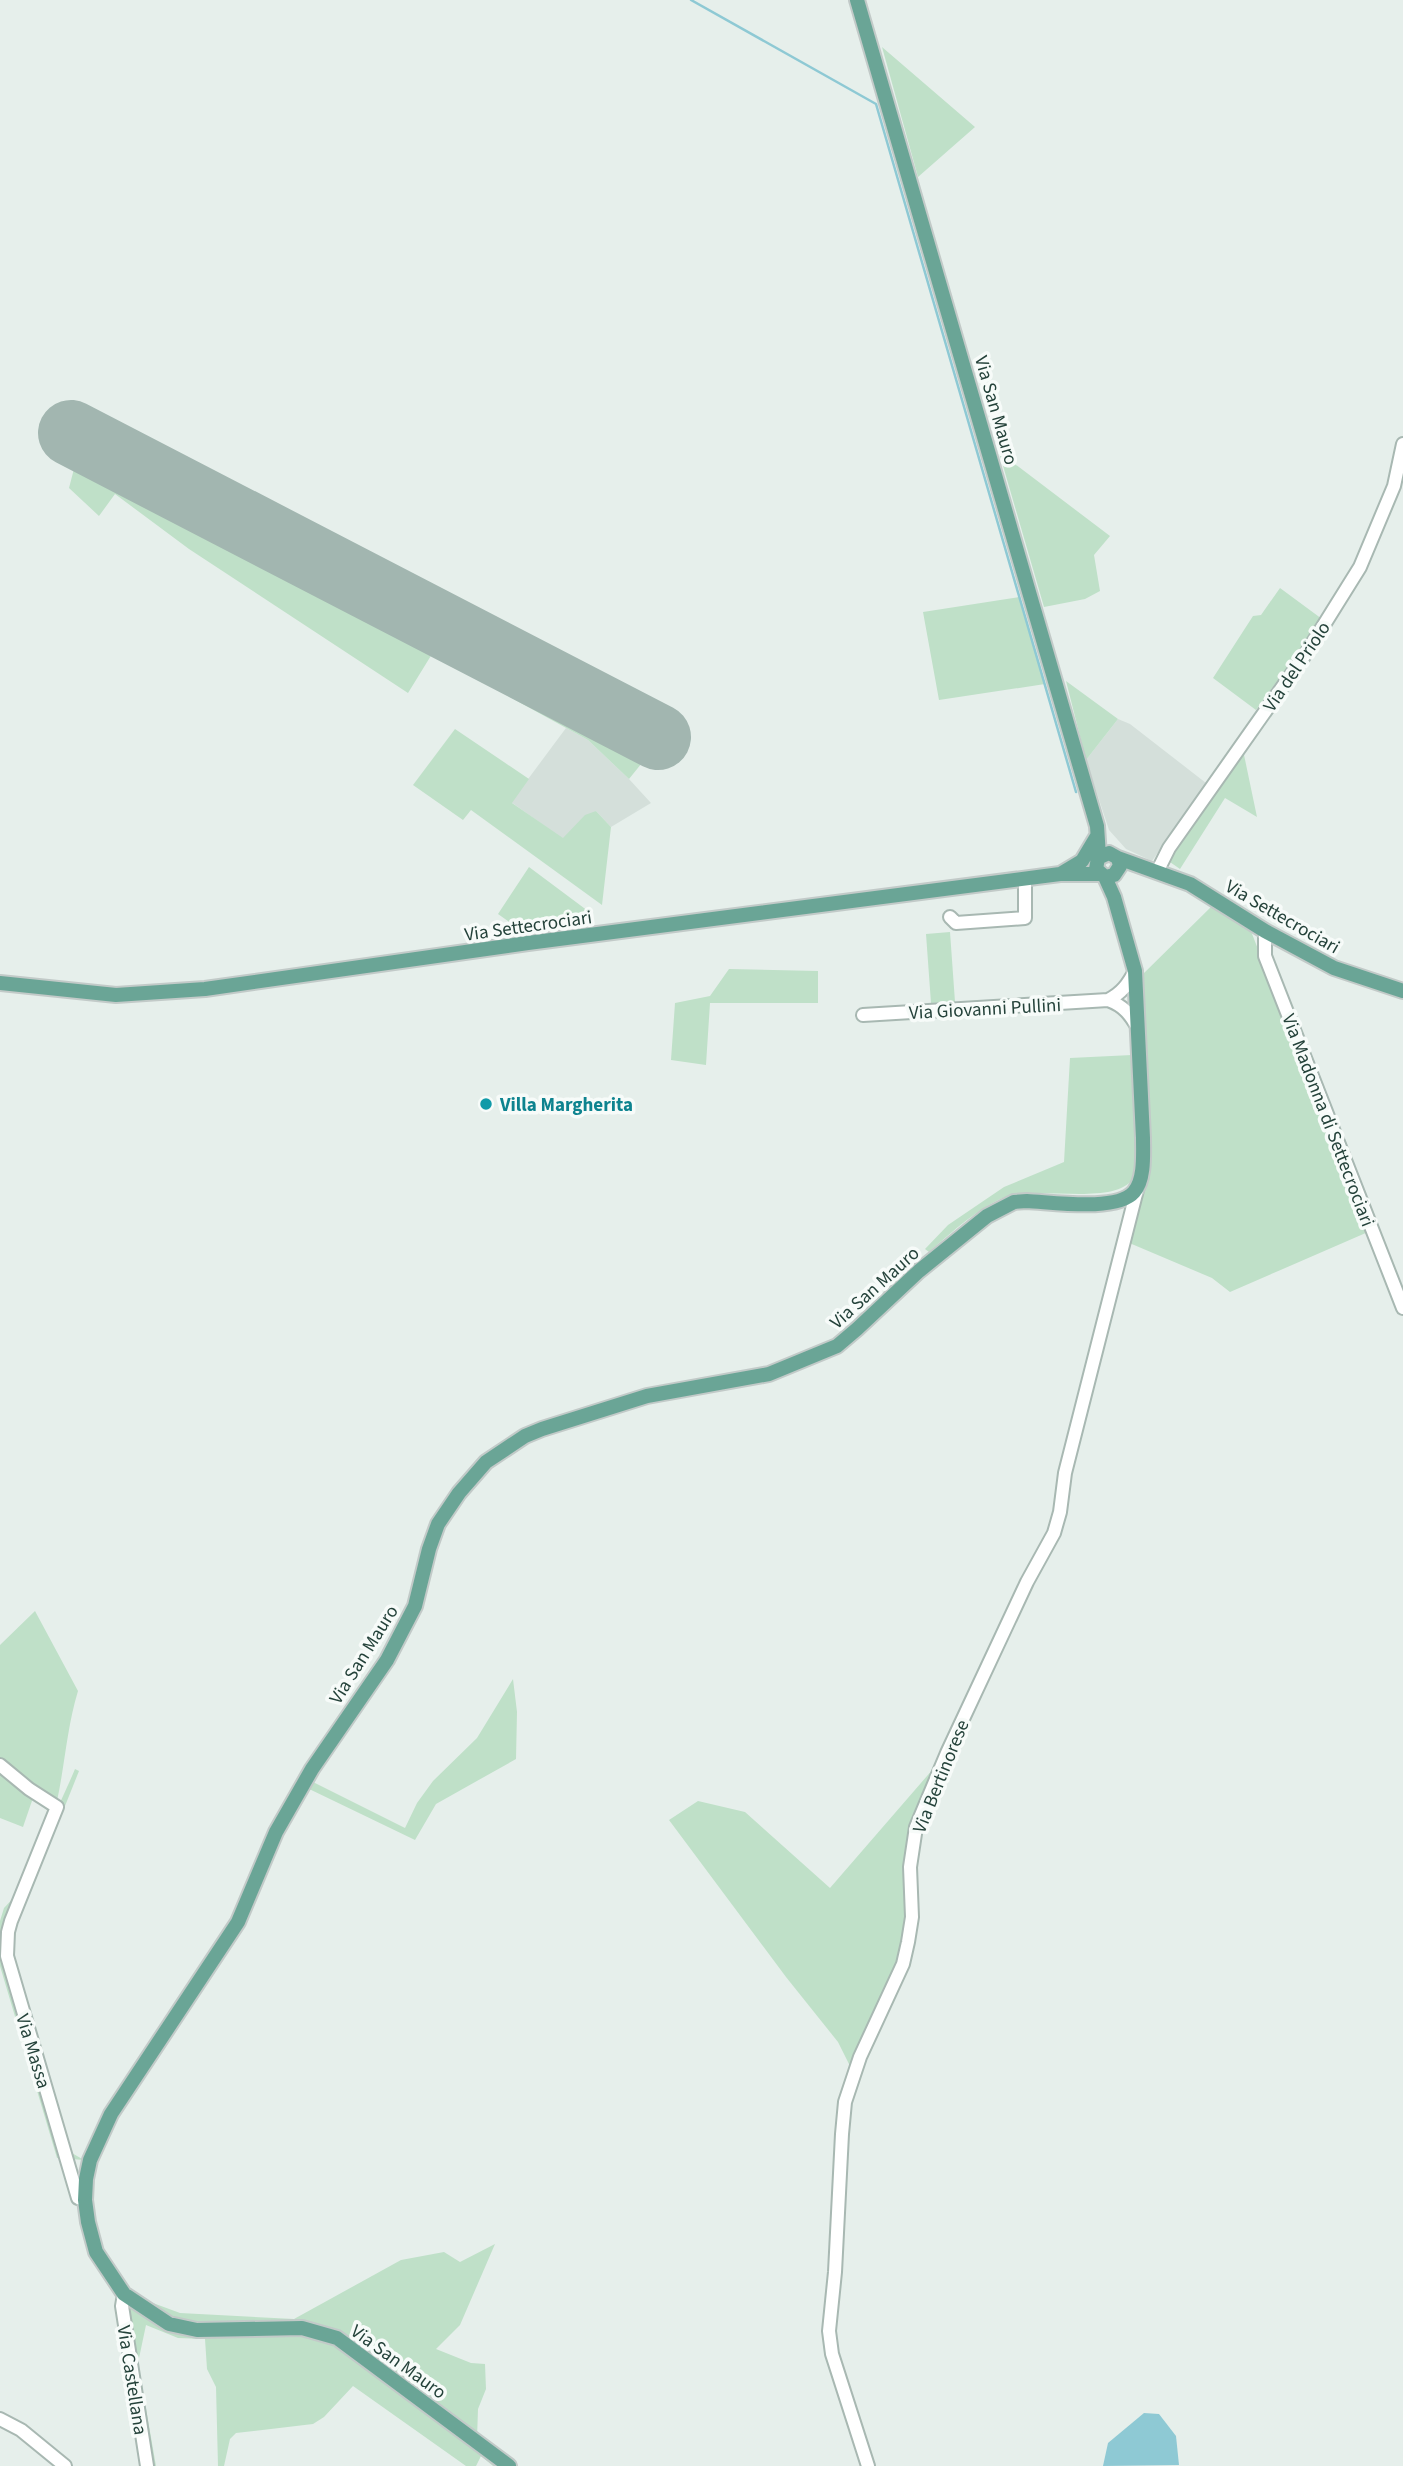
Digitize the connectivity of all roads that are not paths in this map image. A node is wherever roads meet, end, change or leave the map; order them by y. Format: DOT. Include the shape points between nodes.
graph roads {
  1 [pos="857,0"];
  2 [pos="1403,444"];
  3 [pos="1098,831"];
  4 [pos="1108,865"];
  5 [pos="1152,870"];
  6 [pos="1060,874"];
  7 [pos="1024,879"];
  8 [pos="950,918"];
  9 [pos="1265,931"];
  10 [pos="1135,971"];
  11 [pos="0,983"];
  12 [pos="1403,991"];
  13 [pos="1136,998"];
  14 [pos="1115,1000"];
  15 [pos="863,1015"];
  16 [pos="1138,1029"];
  17 [pos="1139,1182"];
  18 [pos="1403,1308"];
  19 [pos="0,1765"];
  20 [pos="85,2200"];
  21 [pos="124,2294"];
  22 [pos="0,2418"];
  23 [pos="65,2466"];
  24 [pos="147,2466"];
  25 [pos="509,2466"];
  26 [pos="867,2466"];
  1 -- 3 [label="main road, Via San Mauro"];
  2 -- 5 [label="street, Via del Priolo" via="1394,486 1360,567 1307,652"];
  3 -- 4 [label="main road, Via San Mauro"];
  3 -- 6 [label="main road" via="1082,861"];
  4 -- 5 [label="main road, Via Settecrociari"];
  4 -- 6 [label="main road, Via Settecrociari"];
  4 -- 10 [label="main road, Via San Mauro"];
  5 -- 9 [label="main road, Via Settecrociari" via="1190,884"];
  6 -- 7 [label="main road, Via Settecrociari"];
  7 -- 8 [label="street" via="1025,918 956,923"];
  7 -- 11 [label="main road, Via Settecrociari" via="205,989 116,995"];
  9 -- 12 [label="main road, Via Settecrociari" via="1334,968"];
  9 -- 18 [label="street, Via Madonna di Settecrociari" via="1265,956"];
  10 -- 13 [label="main road, Via San Mauro"];
  10 -- 14 [label="street"];
  13 -- 14 [label="street, Via Giovanni Pullini"];
  13 -- 16 [label="main road, Via San Mauro"];
  14 -- 15 [label="street, Via Giovanni Pullini"];
  14 -- 16 [label="street" via="1130,1013"];
  16 -- 17 [label="main road, Via San Mauro" via="1143,1138"];
  17 -- 20 [label="main road, Via San Mauro" via="1134,1192 1113,1203 1027,1201 1002,1207 919,1271 858,1329 812,1357 769,1374 647,1396 568,1421 525,1436 486,1462 438,1524 415,1606 387,1660 312,1769 276,1832 238,1922 111,2114 90,2160"];
  17 -- 26 [label="street, Via Bertinorese" via="1054,1533 1027,1582 916,1827 910,1867 912,1917 903,1964 860,2057 845,2102 829,2331"];
  19 -- 20 [label="street, Via Massa" via="57,1807 11,1921 7,1956 78,2198"];
  20 -- 21 [label="main road, Via San Mauro" via="96,2252"];
  21 -- 24 [label="street, Via Castellana" via="122,2306"];
  21 -- 25 [label="main road, Via San Mauro" via="169,2324 197,2330 302,2328 337,2338"];
  22 -- 23 [label="street"];
}
